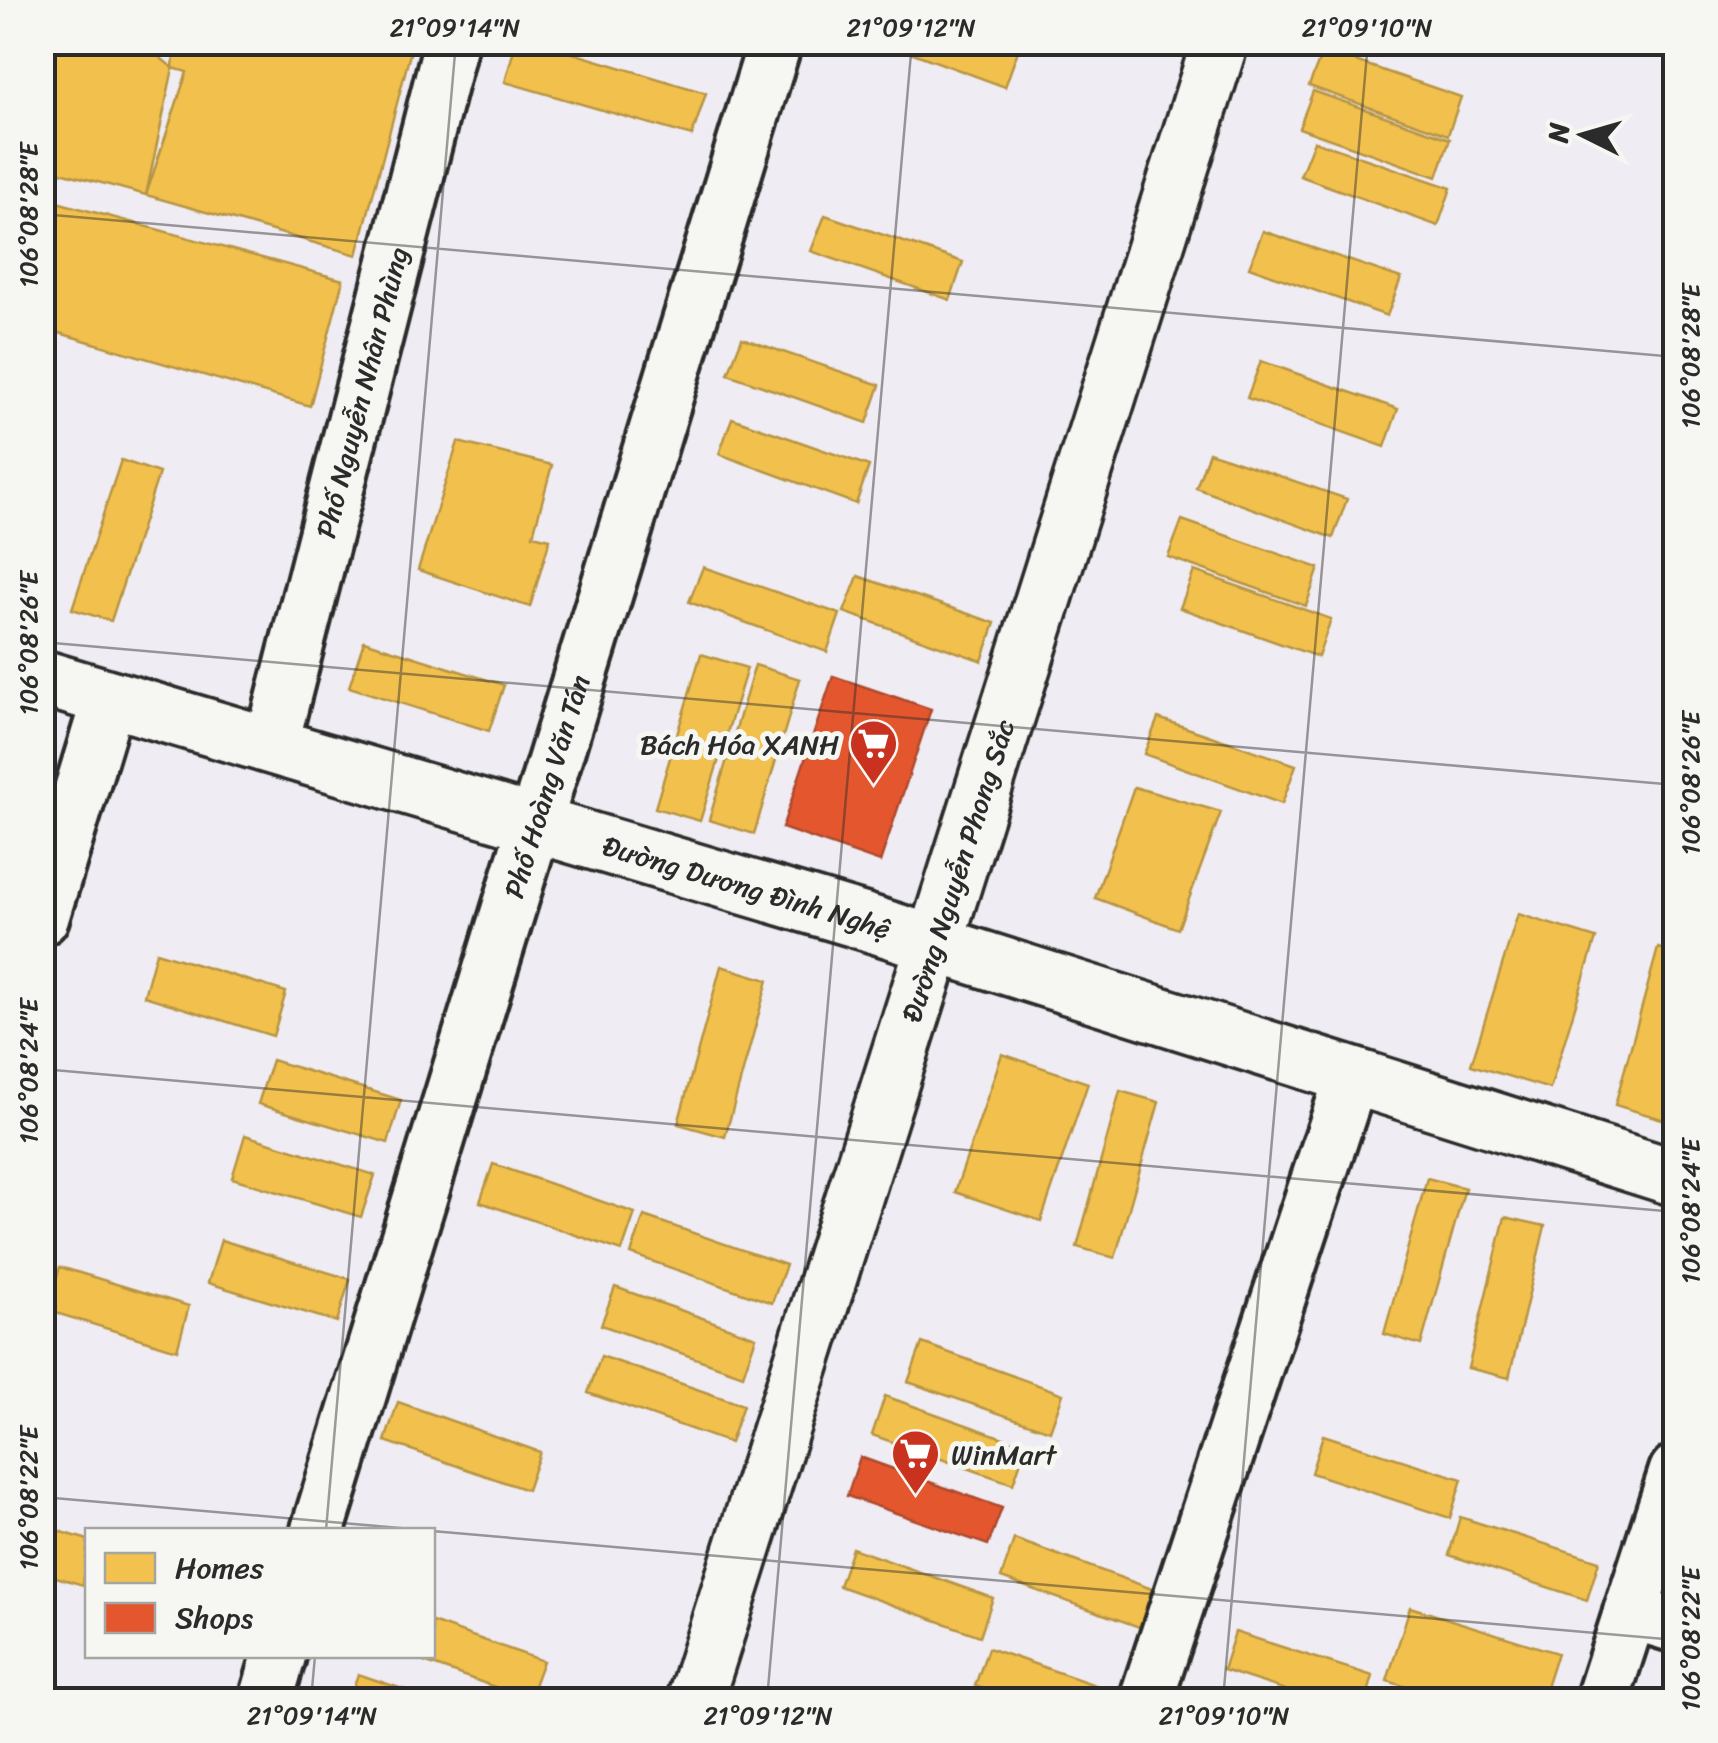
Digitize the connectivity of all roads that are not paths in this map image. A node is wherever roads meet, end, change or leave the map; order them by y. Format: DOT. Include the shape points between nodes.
graph roads {
  1 [pos="452,42"];
  2 [pos="776,42"];
  3 [pos="1220,42"];
  4 [pos="42,678"];
  5 [pos="109,698"];
  6 [pos="272,743"];
  7 [pos="536,822"];
  8 [pos="42,918"];
  9 [pos="938,944"];
  10 [pos="1352,1076"];
  11 [pos="1676,1178"];
  12 [pos="1676,1471"];
  13 [pos="319,1528"];
  14 [pos="1653,1619"];
  15 [pos="279,1658"];
  16 [pos="266,1700"];
  17 [pos="695,1700"];
  18 [pos="1146,1700"];
  19 [pos="1602,1700"];
  1 -- 6 [label="street, Phố Nguyễn Nhân Phùng"];
  2 -- 7 [label="street, Phố Hoàng Văn Tán"];
  3 -- 9 [label="main road, Đường Nguyễn Phong Sắc"];
  4 -- 5 [label="main road, Đường Dương Đình Nghệ"];
  5 -- 6 [label="main road, Đường Dương Đình Nghệ"];
  5 -- 8 [label="street"];
  6 -- 7 [label="main road, Đường Dương Đình Nghệ"];
  7 -- 9 [label="main road, Đường Dương Đình Nghệ"];
  7 -- 13 [label="street, Phố Hoàng Văn Tán"];
  9 -- 10 [label="main road, Đường Dương Đình Nghệ"];
  9 -- 17 [label="main road, Đường Nguyễn Phong Sắc"];
  10 -- 11 [label="main road, Đường Dương Đình Nghệ"];
  10 -- 18 [label="street"];
  12 -- 14 [label="street"];
  14 -- 19 [label="street"];
  15 -- 16 [label="street"];
}
